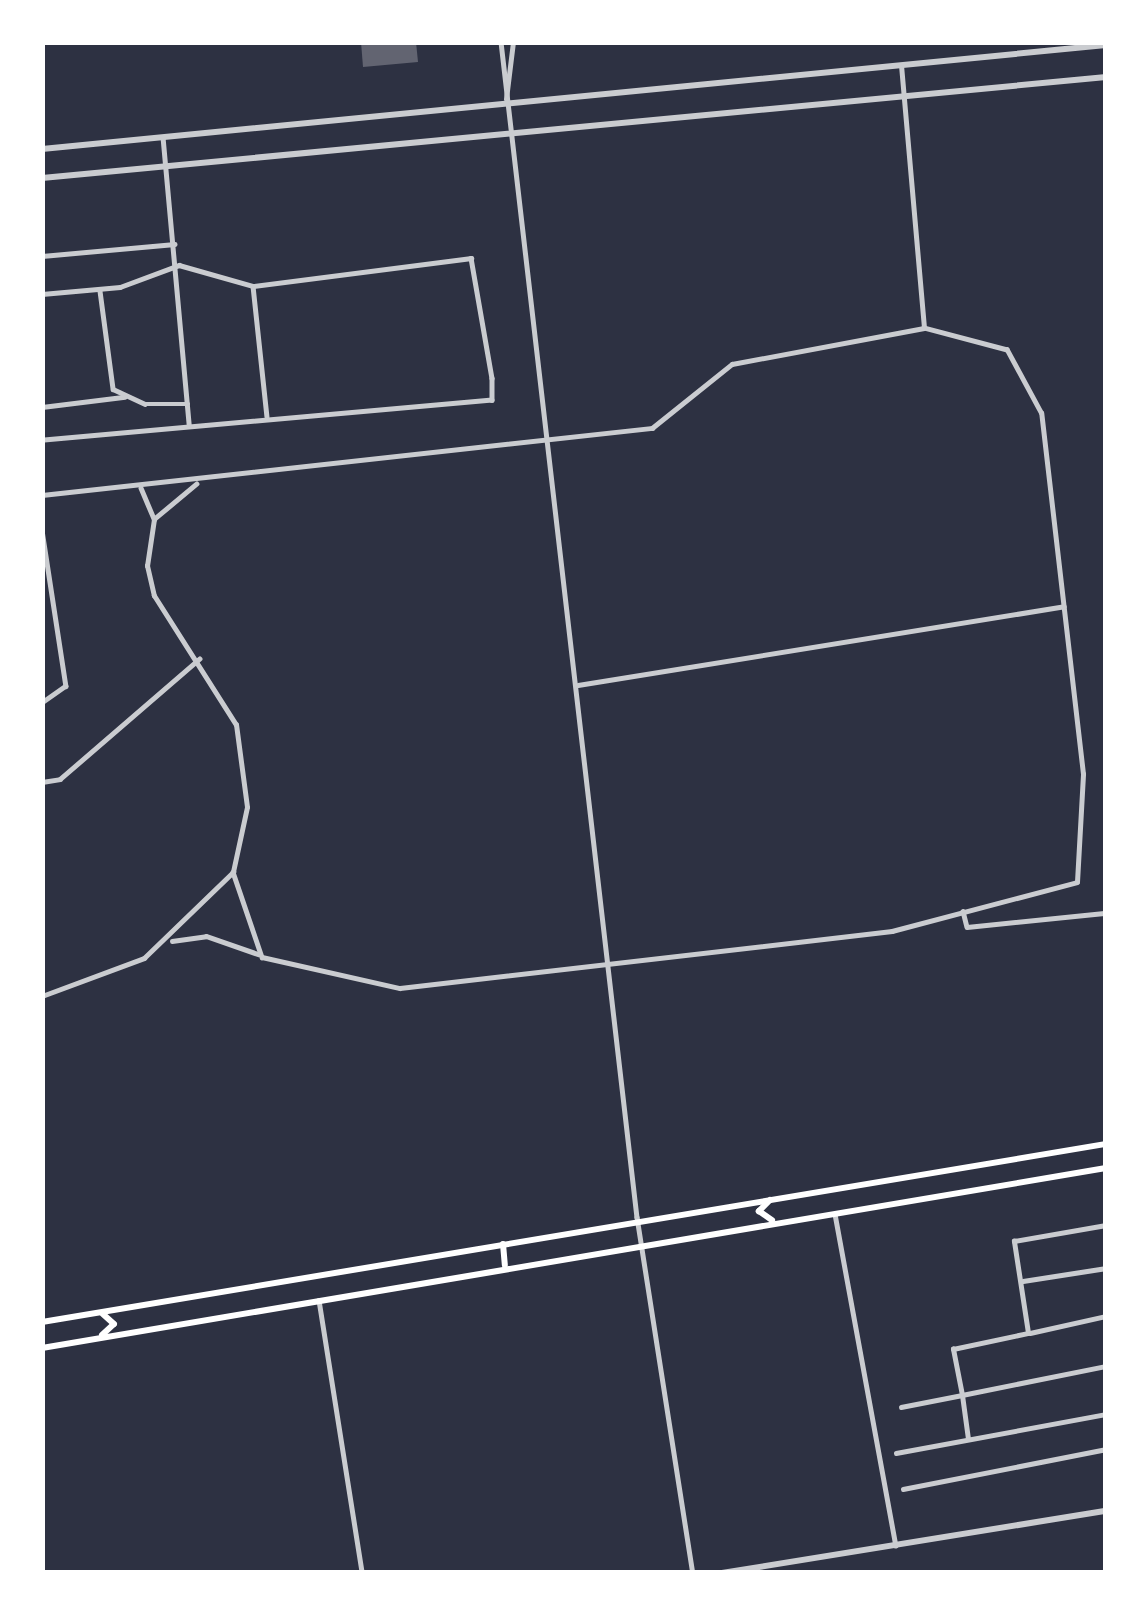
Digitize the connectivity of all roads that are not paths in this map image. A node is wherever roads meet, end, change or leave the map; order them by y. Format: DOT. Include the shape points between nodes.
graph roads {
  1 [pos="501,42"];
  2 [pos="513,42"];
  3 [pos="1106,45"];
  4 [pos="900,66"];
  5 [pos="1106,77"];
  6 [pos="905,98"];
  7 [pos="505,104"];
  8 [pos="508,134"];
  9 [pos="163,137"];
  10 [pos="42,149"];
  11 [pos="167,166"];
  12 [pos="42,178"];
  13 [pos="176,243"];
  14 [pos="42,256"];
  15 [pos="179,265"];
  16 [pos="253,286"];
  17 [pos="100,291"];
  18 [pos="42,295"];
  19 [pos="925,328"];
  20 [pos="124,397"];
  21 [pos="188,404"];
  22 [pos="42,407"];
  23 [pos="267,419"];
  24 [pos="189,425"];
  25 [pos="42,440"];
  26 [pos="548,440"];
  27 [pos="198,483"];
  28 [pos="141,488"];
  29 [pos="42,495"];
  30 [pos="154,519"];
  31 [pos="42,530"];
  32 [pos="1064,606"];
  33 [pos="199,658"];
  34 [pos="576,686"];
  35 [pos="42,703"];
  36 [pos="42,782"];
  37 [pos="233,872"];
  38 [pos="963,909"];
  39 [pos="1106,914"];
  40 [pos="166,942"];
  41 [pos="262,957"];
  42 [pos="607,967"];
  43 [pos="42,997"];
  44 [pos="1106,1144"];
  45 [pos="1106,1168"];
  46 [pos="796,1192"];
  47 [pos="835,1212"];
  48 [pos="637,1217"];
  49 [pos="794,1219"];
  50 [pos="1106,1226"];
  51 [pos="642,1244"];
  52 [pos="479,1245"];
  53 [pos="1106,1268"];
  54 [pos="484,1271"];
  55 [pos="1020,1282"];
  56 [pos="319,1300"];
  57 [pos="80,1316"];
  58 [pos="1106,1316"];
  59 [pos="42,1322"];
  60 [pos="1028,1333"];
  61 [pos="87,1340"];
  62 [pos="42,1348"];
  63 [pos="1106,1366"];
  64 [pos="962,1395"];
  65 [pos="901,1408"];
  66 [pos="1106,1414"];
  67 [pos="968,1439"];
  68 [pos="1106,1450"];
  69 [pos="896,1453"];
  70 [pos="903,1489"];
  71 [pos="1106,1510"];
  72 [pos="896,1545"];
  73 [pos="362,1573"];
  74 [pos="693,1573"];
  75 [pos="722,1573"];
  1 -- 7 [label="street"];
  2 -- 7 [label="street"];
  3 -- 4 [label="street"];
  4 -- 6 [label="street"];
  4 -- 7 [label="street"];
  5 -- 6 [label="street"];
  6 -- 8 [label="street"];
  6 -- 19 [label="street"];
  7 -- 8 [label="street"];
  7 -- 9 [label="street"];
  8 -- 11 [label="street"];
  8 -- 26 [label="street"];
  9 -- 10 [label="street"];
  9 -- 11 [label="street"];
  11 -- 12 [label="street"];
  11 -- 13 [label="street"];
  13 -- 14 [label="street"];
  13 -- 15 [label="street"];
  15 -- 16 [label="street"];
  15 -- 17 [label="street"];
  15 -- 21 [label="street"];
  16 -- 23 [label="street"];
  16 -- 23 [label="street" via="471,258 485,299 492,400"];
  17 -- 18 [label="street"];
  17 -- 20 [label="street" via="106,377"];
  19 -- 26 [label="street" via="732,364 652,428"];
  19 -- 32 [label="street" via="979,334 1025,376 1041,413"];
  20 -- 21 [label="street"];
  20 -- 22 [label="street"];
  21 -- 24 [label="street"];
  23 -- 24 [label="street"];
  24 -- 25 [label="street"];
  26 -- 27 [label="street"];
  26 -- 34 [label="street"];
  27 -- 28 [label="street"];
  27 -- 30 [label="street"];
  28 -- 29 [label="street"];
  28 -- 30 [label="street"];
  30 -- 33 [label="street" via="154,596"];
  31 -- 35 [label="street" via="67,686"];
  32 -- 34 [label="street"];
  32 -- 38 [label="street" via="1083,774 1077,882"];
  33 -- 36 [label="street"];
  33 -- 37 [label="street" via="241,745 247,807"];
  34 -- 42 [label="street"];
  37 -- 40 [label="street"];
  37 -- 41 [label="street"];
  38 -- 39 [label="street" via="967,927"];
  38 -- 42 [label="street" via="892,931"];
  40 -- 41 [label="street" via="238,940"];
  40 -- 43 [label="street"];
  41 -- 42 [label="street" via="400,988"];
  42 -- 48 [label="street"];
  44 -- 46 [label="main road"];
  45 -- 47 [label="main road"];
  46 -- 48 [label="main road"];
  46 -- 49 [label="main road" via="759,1211"];
  47 -- 49 [label="main road"];
  47 -- 72 [label="street"];
  48 -- 51 [label="street"];
  48 -- 52 [label="main road"];
  49 -- 51 [label="main road"];
  50 -- 55 [label="street" via="1014,1241"];
  51 -- 54 [label="main road"];
  51 -- 74 [label="street"];
  52 -- 54 [label="main road" via="512,1253"];
  52 -- 57 [label="main road"];
  53 -- 55 [label="street"];
  54 -- 56 [label="main road"];
  55 -- 60 [label="street"];
  56 -- 61 [label="main road"];
  56 -- 73 [label="street"];
  57 -- 59 [label="main road"];
  57 -- 61 [label="main road" via="113,1319"];
  58 -- 60 [label="street"];
  60 -- 64 [label="street" via="953,1349"];
  61 -- 62 [label="main road"];
  63 -- 64 [label="street"];
  64 -- 65 [label="street"];
  64 -- 67 [label="street"];
  66 -- 67 [label="street"];
  67 -- 69 [label="street"];
  68 -- 70 [label="street"];
  71 -- 72 [label="street"];
  72 -- 75 [label="street"];
}
